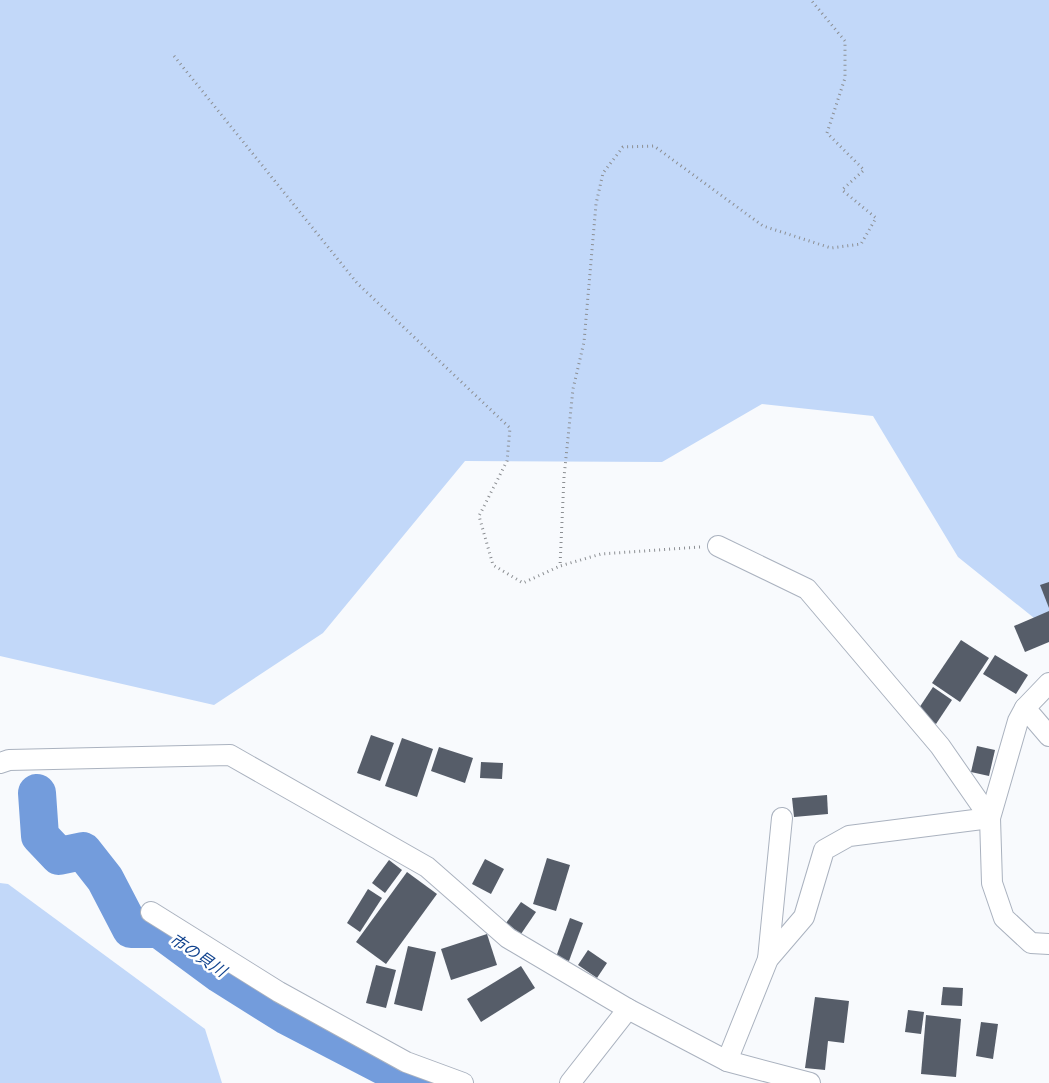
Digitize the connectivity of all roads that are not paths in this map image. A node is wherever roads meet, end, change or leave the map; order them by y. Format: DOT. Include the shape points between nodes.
graph roads {
  1 [pos="718,546"];
  2 [pos="1049,683"];
  3 [pos="1025,708"];
  4 [pos="1049,736"];
  5 [pos="0,764"];
  6 [pos="782,818"];
  7 [pos="990,818"];
  8 [pos="151,912"];
  9 [pos="1049,944"];
  10 [pos="768,958"];
  11 [pos="628,1009"];
  12 [pos="727,1061"];
  13 [pos="463,1083"];
  14 [pos="570,1083"];
  15 [pos="810,1083"];
  1 -- 7 [label="street" via="807,589 940,746"];
  2 -- 3 [label="street"];
  3 -- 4 [label="street"];
  3 -- 7 [label="street" via="1018,721"];
  5 -- 11 [label="street" via="9,760 230,755 427,867 508,938"];
  6 -- 10 [label="street"];
  7 -- 9 [label="street" via="992,883 1004,918 1031,943"];
  7 -- 10 [label="street" via="848,836 824,850 804,918"];
  8 -- 13 [label="street" via="278,992 389,1053"];
  10 -- 12 [label="street"];
  11 -- 12 [label="street"];
  11 -- 14 [label="street"];
  12 -- 15 [label="street"];
}
